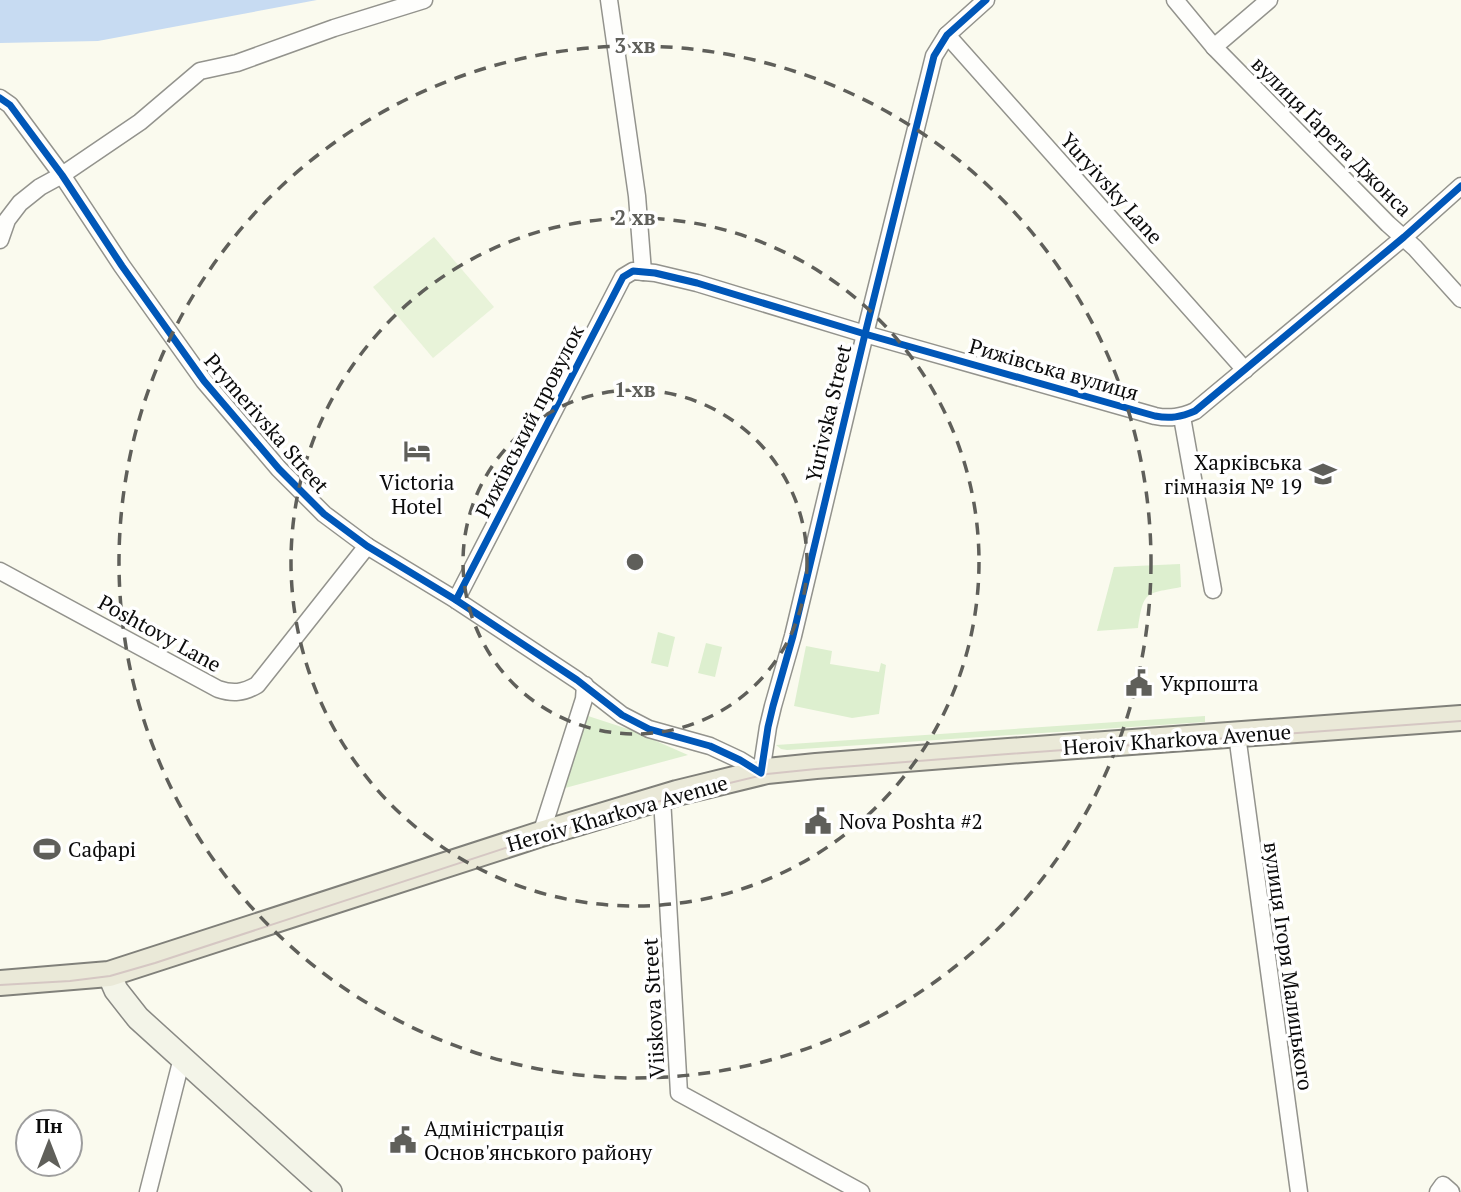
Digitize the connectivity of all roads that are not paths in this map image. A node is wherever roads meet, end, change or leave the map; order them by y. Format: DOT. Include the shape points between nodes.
graph roads {
  1 [pos="424,0"];
  2 [pos="609,0"];
  3 [pos="986,0"];
  4 [pos="1175,0"];
  5 [pos="1269,0"];
  6 [pos="947,35"];
  7 [pos="1214,47"];
  8 [pos="0,98"];
  9 [pos="62,176"];
  10 [pos="1461,186"];
  11 [pos="1404,237"];
  12 [pos="0,240"];
  13 [pos="643,272"];
  14 [pos="1461,299"];
  15 [pos="865,334"];
  16 [pos="1245,370"];
  17 [pos="1182,417"];
  18 [pos="367,546"];
  19 [pos="0,570"];
  20 [pos="1213,590"];
  21 [pos="456,600"];
  22 [pos="584,685"];
  23 [pos="1461,718"];
  24 [pos="1238,740"];
  25 [pos="761,772"];
  26 [pos="662,798"];
  27 [pos="541,834"];
  28 [pos="109,974"];
  29 [pos="0,983"];
  30 [pos="182,1058"];
  31 [pos="148,1192"];
  32 [pos="330,1192"];
  33 [pos="861,1192"];
  34 [pos="1299,1192"];
  35 [pos="1438,1192"];
  36 [pos="1451,1192"];
  1 -- 9 [label="street" via="237,63 200,71 141,122"];
  2 -- 13 [label="street" via="637,195"];
  3 -- 6 [label="street, Yurivska Street"];
  4 -- 7 [label="street, вулиця Ґарета Джонса"];
  5 -- 7 [label="street"];
  6 -- 15 [label="street, Yurivska Street" via="934,56"];
  6 -- 16 [label="street, Yuryivsky Lane"];
  7 -- 11 [label="street, вулиця Ґарета Джонса"];
  8 -- 9 [label="street, Prymerivska Street"];
  9 -- 12 [label="street" via="20,203"];
  9 -- 18 [label="street, Prymerivska Street" via="204,381 279,469 324,514"];
  10 -- 11 [label="street"];
  11 -- 14 [label="street, вулиця Ґарета Джонса"];
  11 -- 16 [label="street"];
  13 -- 15 [label="street, Рижівська вулиця" via="697,283"];
  13 -- 21 [label="street, Рижівський провулок" via="623,277"];
  15 -- 17 [label="street, Рижівська вулиця" via="1155,416"];
  15 -- 25 [label="street, Yurivska Street" via="768,727"];
  16 -- 17 [label="street"];
  17 -- 20 [label="street"];
  18 -- 19 [label="street, Poshtovy Lane" via="257,685 238,693 218,689"];
  18 -- 21 [label="street, Prymerivska Street"];
  21 -- 22 [label="street, Prymerivska Street"];
  22 -- 25 [label="street, Prymerivska Street" via="622,715 649,729 710,746"];
  22 -- 27 [label="street" via="584,699"];
  23 -- 24 [label="main road, Heroiv Kharkova Avenue"];
  24 -- 25 [label="main road, Heroiv Kharkova Avenue"];
  24 -- 34 [label="street, вулиця Ігоря Малицького"];
  25 -- 26 [label="main road, Heroiv Kharkova Avenue"];
  26 -- 27 [label="main road, Heroiv Kharkova Avenue"];
  26 -- 33 [label="street, Viiskova Street" via="679,1093"];
  27 -- 28 [label="main road, Heroiv Kharkova Avenue"];
  28 -- 29 [label="main road, Heroiv Kharkova Avenue"];
  28 -- 30 [label="main road" via="138,1018"];
  30 -- 31 [label="street"];
  30 -- 32 [label="main road"];
  35 -- 36 [label="street" via="1443,1185"];
}
